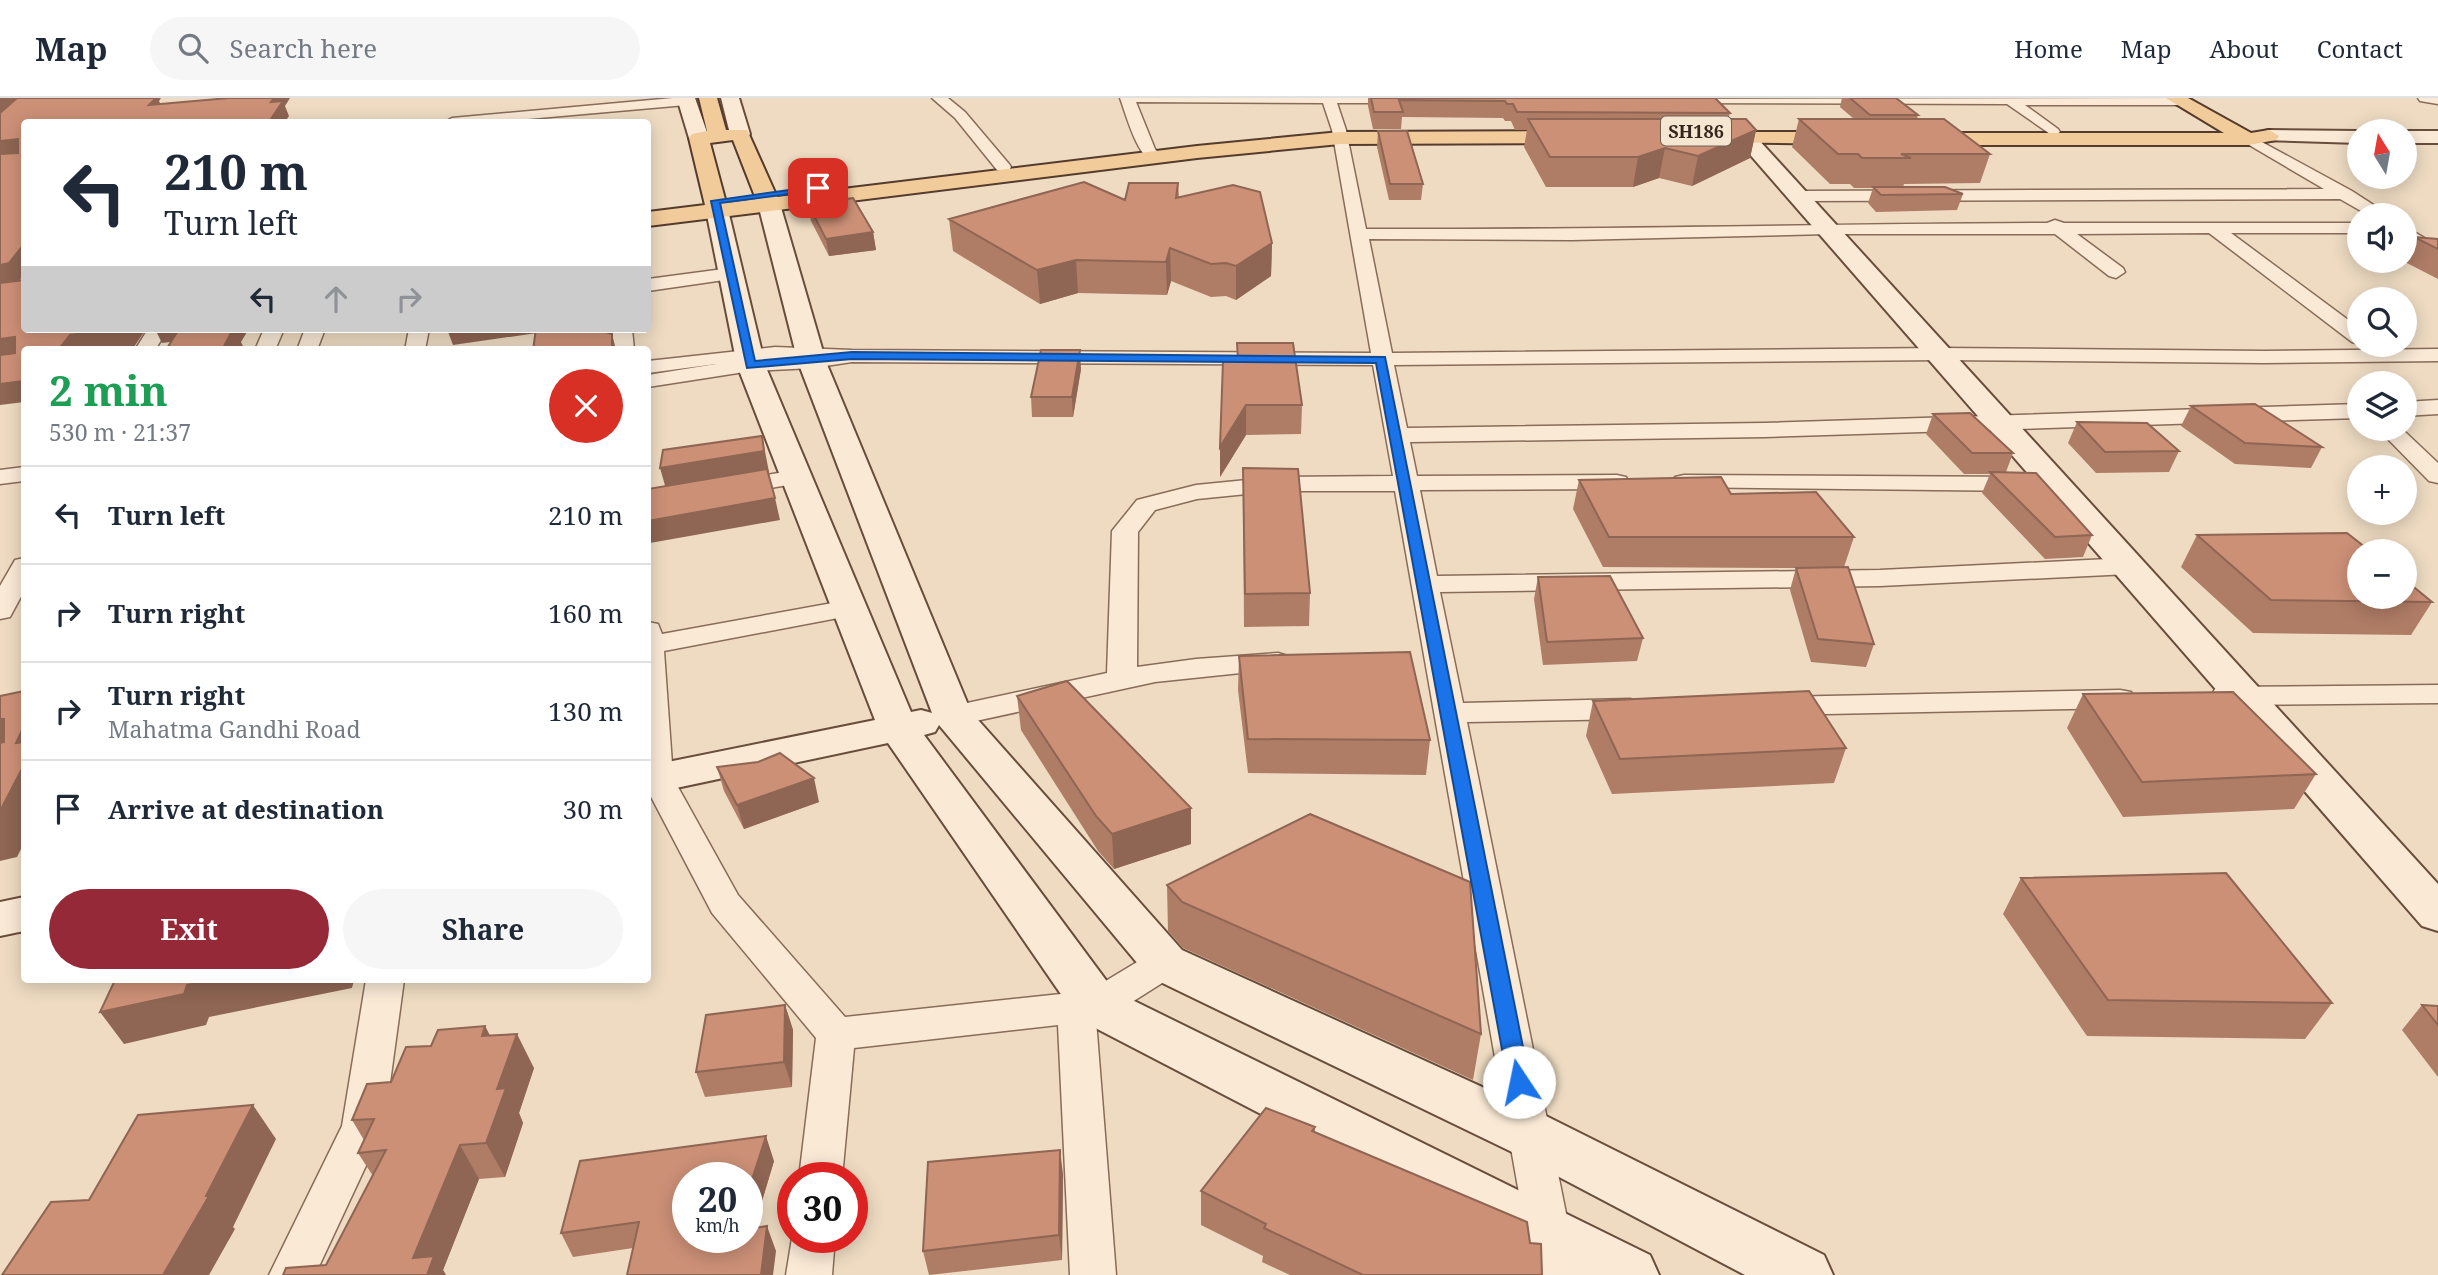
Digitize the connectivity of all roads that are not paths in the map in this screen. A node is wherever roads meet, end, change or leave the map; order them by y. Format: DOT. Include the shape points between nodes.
graph roads {
  1 [pos="708,98"];
  2 [pos="730,98"];
  3 [pos="939,98"];
  4 [pos="1127,98"];
  5 [pos="1328,98"];
  6 [pos="2425,98"];
  7 [pos="686,99"];
  8 [pos="1424,99"];
  9 [pos="1657,99"];
  10 [pos="1711,99"];
  11 [pos="1887,99"];
  12 [pos="2008,99"];
  13 [pos="2177,99"];
  14 [pos="2438,100"];
  15 [pos="483,119"];
  16 [pos="701,127"];
  17 [pos="1736,127"];
  18 [pos="2053,132"];
  19 [pos="740,134"];
  20 [pos="1339,134"];
  21 [pos="1598,134"];
  22 [pos="1688,134"];
  23 [pos="1866,135"];
  24 [pos="2252,136"];
  25 [pos="2347,137"];
  26 [pos="1940,139"];
  27 [pos="1151,154"];
  28 [pos="1962,155"];
  29 [pos="1003,167"];
  30 [pos="1995,179"];
  31 [pos="2346,194"];
  32 [pos="2018,195"];
  33 [pos="1800,196"];
  34 [pos="767,199"];
  35 [pos="2361,203"];
  36 [pos="716,205"];
  37 [pos="651,209"];
  38 [pos="651,218"];
  39 [pos="2347,228"];
  40 [pos="1829,229"];
  41 [pos="2061,229"];
  42 [pos="2214,229"];
  43 [pos="1357,234"];
  44 [pos="2417,240"];
  45 [pos="2438,254"];
  46 [pos="2116,272"];
  47 [pos="731,274"];
  48 [pos="21,278"];
  49 [pos="0,281"];
  50 [pos="651,285"];
  51 [pos="21,290"];
  52 [pos="0,293"];
  53 [pos="2347,329"];
  54 [pos="2347,351"];
  55 [pos="2417,353"];
  56 [pos="1940,354"];
  57 [pos="2438,355"];
  58 [pos="824,356"];
  59 [pos="749,359"];
  60 [pos="1381,359"];
  61 [pos="651,366"];
  62 [pos="651,380"];
  63 [pos="2438,407"];
  64 [pos="2417,408"];
  65 [pos="2347,411"];
  66 [pos="2002,423"];
  67 [pos="1396,435"];
  68 [pos="2402,441"];
  69 [pos="21,454"];
  70 [pos="0,457"];
  71 [pos="21,474"];
  72 [pos="2438,476"];
  73 [pos="0,477"];
  74 [pos="796,477"];
  75 [pos="1404,482"];
  76 [pos="1635,482"];
  77 [pos="1662,482"];
  78 [pos="2056,484"];
  79 [pos="701,493"];
  80 [pos="2129,566"];
  81 [pos="21,573"];
  82 [pos="1424,584"];
  83 [pos="7,606"];
  84 [pos="849,608"];
  85 [pos="651,640"];
  86 [pos="1301,662"];
  87 [pos="1122,679"];
  88 [pos="2438,695"];
  89 [pos="2244,696"];
  90 [pos="2202,697"];
  91 [pos="2146,698"];
  92 [pos="1756,707"];
  93 [pos="1658,709"];
  94 [pos="1449,713"];
  95 [pos="953,716"];
  96 [pos="898,729"];
  97 [pos="651,744"];
  98 [pos="652,779"];
  99 [pos="2438,914"];
  100 [pos="21,915"];
  101 [pos="0,919"];
  102 [pos="1165,963"];
  103 [pos="385,983"];
  104 [pos="1086,1007"];
  105 [pos="836,1034"];
  106 [pos="1529,1134"];
  107 [pos="822,1162"];
  108 [pos="811,1253"];
  109 [pos="1551,1254"];
  110 [pos="292,1275"];
  111 [pos="809,1275"];
  112 [pos="1093,1275"];
  113 [pos="1629,1275"];
  114 [pos="1803,1275"];
  1 -- 16 [label="main road"];
  2 -- 19 [label="main road"];
  3 -- 29 [label="street" via="960,115"];
  4 -- 5 [label="street"];
  4 -- 27 [label="street"];
  5 -- 8 [label="street"];
  5 -- 20 [label="street"];
  6 -- 14 [label="street"];
  7 -- 15 [label="street"];
  7 -- 16 [label="main road"];
  9 -- 10 [label="street"];
  10 -- 11 [label="street"];
  10 -- 17 [label="street"];
  11 -- 12 [label="street"];
  12 -- 13 [label="street"];
  12 -- 18 [label="street"];
  13 -- 24 [label="main road"];
  16 -- 19 [label="main road"];
  16 -- 36 [label="main road"];
  17 -- 22 [label="main road"];
  17 -- 23 [label="main road"];
  17 -- 33 [label="main road"];
  18 -- 24 [label="main road"];
  18 -- 26 [label="main road" via="1901,135"];
  19 -- 34 [label="main road"];
  20 -- 21 [label="main road"];
  20 -- 27 [label="main road"];
  20 -- 43 [label="street"];
  24 -- 25 [label="main road"];
  24 -- 26 [label="main road"];
  24 -- 31 [label="street"];
  26 -- 28 [label="street"];
  27 -- 29 [label="main road"];
  27 -- 34 [label="main road"];
  29 -- 34 [label="main road"];
  30 -- 32 [label="street"];
  31 -- 32 [label="street"];
  31 -- 35 [label="street"];
  32 -- 33 [label="street"];
  32 -- 41 [label="street"];
  33 -- 40 [label="main road"];
  34 -- 36 [label="main road"];
  34 -- 58 [label="main road"];
  36 -- 37 [label="main road"];
  36 -- 38 [label="main road"];
  36 -- 47 [label="main road"];
  39 -- 42 [label="street"];
  40 -- 41 [label="street"];
  40 -- 43 [label="street"];
  40 -- 56 [label="main road"];
  41 -- 42 [label="street"];
  41 -- 46 [label="street"];
  42 -- 53 [label="street"];
  43 -- 60 [label="street"];
  44 -- 45 [label="street"];
  47 -- 50 [label="street"];
  47 -- 59 [label="main road"];
  48 -- 49 [label="main road"];
  51 -- 52 [label="main road"];
  54 -- 56 [label="street" via="2250,356"];
  55 -- 57 [label="street"];
  56 -- 60 [label="street"];
  56 -- 66 [label="main road"];
  58 -- 59 [label="street"];
  58 -- 60 [label="street"];
  58 -- 95 [label="main road"];
  59 -- 61 [label="street"];
  59 -- 62 [label="street"];
  59 -- 74 [label="main road"];
  60 -- 67 [label="street"];
  63 -- 64 [label="street"];
  65 -- 66 [label="street"];
  66 -- 67 [label="street"];
  66 -- 78 [label="main road"];
  67 -- 75 [label="street"];
  68 -- 72 [label="street"];
  69 -- 70 [label="street"];
  71 -- 73 [label="street"];
  74 -- 79 [label="street"];
  74 -- 84 [label="main road"];
  75 -- 76 [label="street"];
  75 -- 82 [label="street"];
  75 -- 87 [label="street" via="1265,485 1196,492 1146,505 1125,531"];
  77 -- 78 [label="street"];
  78 -- 80 [label="main road"];
  80 -- 82 [label="street" via="1880,578"];
  80 -- 89 [label="main road"];
  81 -- 83 [label="street"];
  82 -- 94 [label="street" via="1425,662"];
  84 -- 85 [label="street"];
  84 -- 96 [label="main road"];
  86 -- 87 [label="street" via="1246,663"];
  87 -- 95 [label="street"];
  88 -- 89 [label="street"];
  89 -- 90 [label="street"];
  89 -- 99 [label="main road"];
  91 -- 92 [label="street"];
  93 -- 94 [label="street"];
  94 -- 106 [label="street"];
  95 -- 96 [label="main road"];
  95 -- 102 [label="main road"];
  96 -- 98 [label="main road"];
  96 -- 104 [label="main road"];
  97 -- 98 [label="street"];
  98 -- 105 [label="street" via="725,904"];
  100 -- 101 [label="main road"];
  102 -- 104 [label="street"];
  102 -- 106 [label="main road"];
  103 -- 110 [label="street" via="363,1127"];
  104 -- 105 [label="street"];
  104 -- 109 [label="main road"];
  104 -- 112 [label="street"];
  105 -- 107 [label="street"];
  106 -- 109 [label="street"];
  106 -- 114 [label="main road"];
  108 -- 111 [label="street"];
  109 -- 113 [label="main road"];
}
